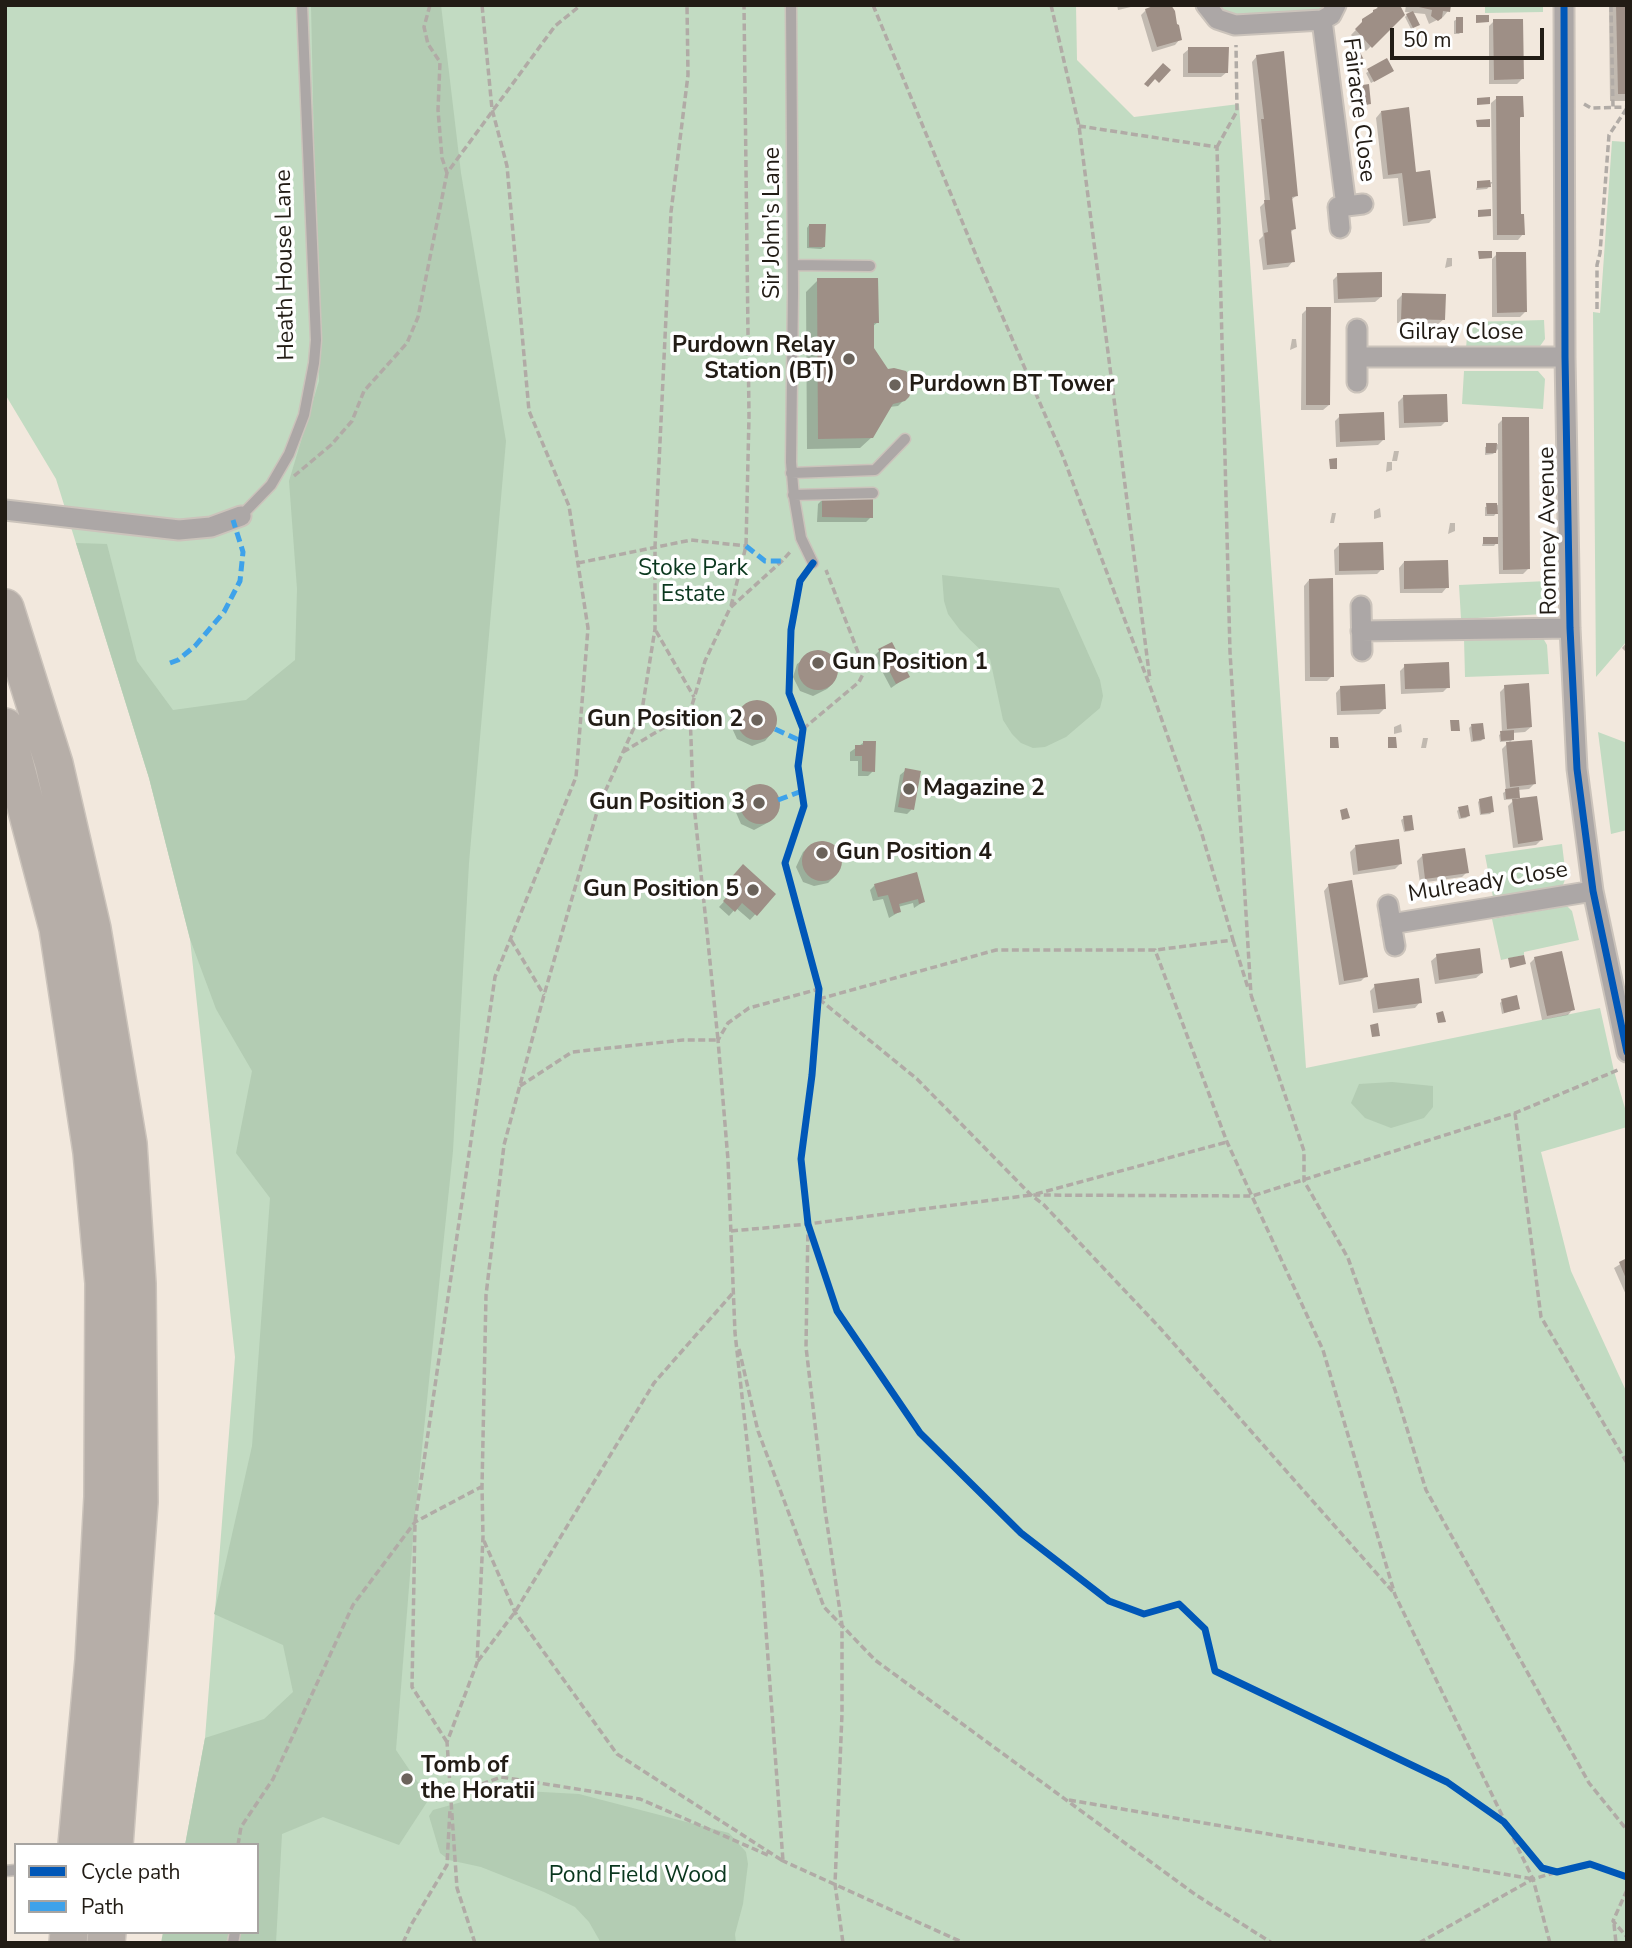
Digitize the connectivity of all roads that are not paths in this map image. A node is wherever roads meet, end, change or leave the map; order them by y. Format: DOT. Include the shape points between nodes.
graph roads {
  1 [pos="302,5"];
  2 [pos="791,5"];
  3 [pos="1206,5"];
  4 [pos="1336,5"];
  5 [pos="1564,5"];
  6 [pos="1322,20"];
  7 [pos="1340,228"];
  8 [pos="793,265"];
  9 [pos="870,266"];
  10 [pos="1357,329"];
  11 [pos="1357,357"];
  12 [pos="1565,357"];
  13 [pos="1357,382"];
  14 [pos="905,439"];
  15 [pos="791,472"];
  16 [pos="873,494"];
  17 [pos="793,495"];
  18 [pos="5,510"];
  19 [pos="242,516"];
  20 [pos="813,564"];
  21 [pos="1361,606"];
  22 [pos="5,608"];
  23 [pos="1570,628"];
  24 [pos="1362,631"];
  25 [pos="1362,651"];
  26 [pos="5,727"];
  27 [pos="1593,891"];
  28 [pos="1395,946"];
  29 [pos="1627,1052"];
  30 [pos="77,1843"];
  31 [pos="114,1843"];
  1 -- 19 [label="lane, Heath House Lane" via="316,340 306,406 289,454 260,499"];
  2 -- 8 [label="lane, Sir John's Lane"];
  3 -- 6 [label="street" via="1217,19 1236,25"];
  4 -- 6 [label="street"];
  5 -- 12 [label="street, Romney Avenue"];
  6 -- 7 [label="street, Fairacre Close" via="1355,205 1338,207"];
  8 -- 9 [label="lane"];
  8 -- 15 [label="lane, Sir John's Lane"];
  10 -- 11 [label="street"];
  11 -- 12 [label="street, Gilray Close"];
  11 -- 13 [label="street"];
  12 -- 23 [label="street, Romney Avenue"];
  14 -- 15 [label="lane" via="875,470"];
  15 -- 17 [label="lane, Sir John's Lane"];
  16 -- 17 [label="lane"];
  17 -- 20 [label="lane, Sir John's Lane" via="801,538"];
  18 -- 19 [label="street, Heath House Lane" via="179,530 211,527"];
  21 -- 24 [label="street"];
  22 -- 31 [label="highway" via="54,764 89,916 128,1144 138,1284 139,1502"];
  23 -- 24 [label="street"];
  23 -- 27 [label="street, Romney Avenue" via="1577,769"];
  24 -- 25 [label="street"];
  26 -- 30 [label="highway" via="58,929 92,1152 104,1283 103,1497"];
  27 -- 28 [label="street, Mulready Close" via="1390,915"];
  27 -- 29 [label="street, Romney Avenue"];
}
